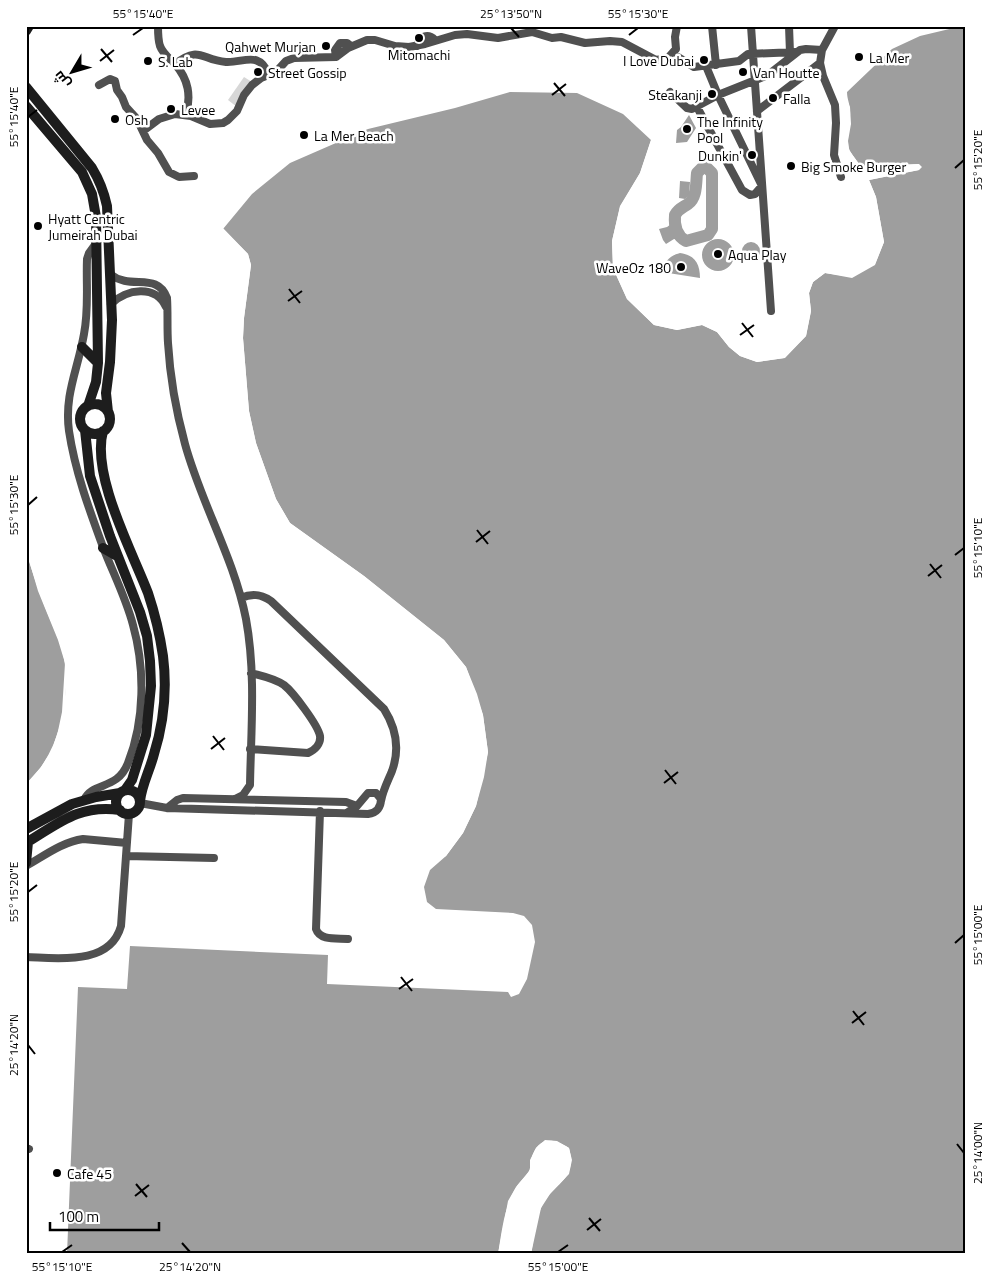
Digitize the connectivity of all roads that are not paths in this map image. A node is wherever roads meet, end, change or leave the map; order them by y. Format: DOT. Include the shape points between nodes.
graph roads {
  1 [pos="29,26"];
  2 [pos="158,26"];
  3 [pos="677,26"];
  4 [pos="712,26"];
  5 [pos="751,26"];
  6 [pos="789,26"];
  7 [pos="835,26"];
  8 [pos="26,31"];
  9 [pos="822,50"];
  10 [pos="793,53"];
  11 [pos="673,54"];
  12 [pos="753,54"];
  13 [pos="820,63"];
  14 [pos="175,64"];
  15 [pos="716,65"];
  16 [pos="706,66"];
  17 [pos="269,75"];
  18 [pos="755,80"];
  19 [pos="99,85"];
  20 [pos="26,88"];
  21 [pos="670,92"];
  22 [pos="718,95"];
  23 [pos="26,106"];
  24 [pos="697,107"];
  25 [pos="757,111"];
  26 [pos="186,115"];
  27 [pos="143,131"];
  28 [pos="194,176"];
  29 [pos="841,177"];
  30 [pos="762,186"];
  31 [pos="97,242"];
  32 [pos="110,274"];
  33 [pos="111,304"];
  34 [pos="167,309"];
  35 [pos="771,311"];
  36 [pos="82,347"];
  37 [pos="98,363"];
  38 [pos="88,406"];
  39 [pos="108,412"];
  40 [pos="85,430"];
  41 [pos="104,431"];
  42 [pos="103,548"];
  43 [pos="117,556"];
  44 [pos="241,598"];
  45 [pos="251,673"];
  46 [pos="250,749"];
  47 [pos="387,780"];
  48 [pos="250,785"];
  49 [pos="122,792"];
  50 [pos="370,792"];
  51 [pos="235,799"];
  52 [pos="84,800"];
  53 [pos="262,800"];
  54 [pos="140,802"];
  55 [pos="381,802"];
  56 [pos="357,806"];
  57 [pos="166,808"];
  58 [pos="320,811"];
  59 [pos="124,812"];
  60 [pos="348,812"];
  61 [pos="26,829"];
  62 [pos="27,842"];
  63 [pos="127,843"];
  64 [pos="126,856"];
  65 [pos="214,858"];
  66 [pos="26,865"];
  67 [pos="348,939"];
  68 [pos="26,957"];
  1 -- 8 [label="street"];
  2 -- 14 [label="street" via="161,48"];
  3 -- 11 [label="street"];
  4 -- 15 [label="street"];
  5 -- 12 [label="street"];
  6 -- 10 [label="street"];
  7 -- 9 [label="street"];
  9 -- 10 [label="street" via="806,48"];
  9 -- 13 [label="street"];
  10 -- 12 [label="street"];
  10 -- 18 [label="street" via="768,75"];
  11 -- 16 [label="street" via="690,66"];
  11 -- 17 [label="street" via="656,60 622,42 585,43 532,32 498,38 461,34 417,46 364,41 336,57 294,58"];
  12 -- 15 [label="street" via="746,54 741,61"];
  12 -- 18 [label="street"];
  13 -- 25 [label="street"];
  13 -- 29 [label="street" via="835,105 834,155"];
  14 -- 17 [label="street" via="194,54 224,62 253,59 263,65"];
  14 -- 26 [label="street" via="188,86 190,98"];
  15 -- 16 [label="street"];
  16 -- 22 [label="street"];
  17 -- 26 [label="street" via="252,86 237,112 228,120 210,124"];
  18 -- 22 [label="street"];
  18 -- 25 [label="street"];
  19 -- 27 [label="street" via="110,79 115,81 126,107"];
  20 -- 32 [label="street" via="100,182 107,206"];
  21 -- 24 [label="street" via="687,108"];
  22 -- 24 [label="street"];
  22 -- 30 [label="street"];
  23 -- 31 [label="street" via="84,176 94,202"];
  24 -- 30 [label="street" via="742,190 755,194"];
  25 -- 30 [label="street"];
  26 -- 27 [label="street" via="167,116"];
  27 -- 28 [label="street" via="169,172 179,177"];
  30 -- 35 [label="street"];
  31 -- 36 [label="street" via="87,259"];
  31 -- 37 [label="street"];
  32 -- 33 [label="street"];
  32 -- 34 [label="street" via="122,282 157,284 165,292"];
  33 -- 34 [label="street" via="125,294 149,292 161,298"];
  33 -- 39 [label="street" via="106,393"];
  34 -- 44 [label="street" via="172,377 185,444"];
  36 -- 37 [label="street"];
  36 -- 42 [label="street" via="70,390 68,423 82,488"];
  37 -- 38 [label="street"];
  38 -- 39 [label="street" via="99,405"];
  38 -- 40 [label="street" via="80,417"];
  39 -- 41 [label="street" via="109,422"];
  40 -- 41 [label="street" via="93,434"];
  40 -- 43 [label="street" via="90,476"];
  41 -- 54 [label="street" via="101,457 107,484 154,610 164,668 163,712"];
  42 -- 43 [label="street"];
  42 -- 52 [label="street" via="134,625 141,667 141,696 134,742 125,769 114,782 91,791"];
  43 -- 49 [label="street" via="144,624 151,686 144,742 132,780"];
  44 -- 45 [label="street" via="249,639"];
  44 -- 47 [label="street" via="260,595 272,601 384,709 394,730 396,744 394,765"];
  45 -- 46 [label="street"];
  45 -- 46 [label="street" via="273,679 291,691 320,738 318,746 308,753"];
  46 -- 48 [label="street"];
  47 -- 50 [label="street"];
  47 -- 55 [label="street"];
  48 -- 51 [label="street"];
  48 -- 53 [label="street"];
  49 -- 52 [label="street"];
  49 -- 54 [label="street" via="135,792"];
  49 -- 59 [label="street" via="116,802"];
  50 -- 55 [label="street" via="378,795"];
  50 -- 56 [label="street"];
  51 -- 53 [label="street"];
  51 -- 57 [label="street" via="183,798"];
  52 -- 61 [label="street"];
  53 -- 56 [label="street" via="346,802"];
  54 -- 57 [label="street"];
  54 -- 59 [label="street" via="135,811"];
  55 -- 60 [label="street" via="371,813"];
  56 -- 60 [label="street"];
  57 -- 58 [label="street"];
  58 -- 60 [label="street"];
  58 -- 67 [label="street" via="316,932 322,937"];
  59 -- 62 [label="street" via="99,808 80,812"];
  59 -- 63 [label="street"];
  62 -- 66 [label="street"];
  63 -- 64 [label="street"];
  63 -- 66 [label="street" via="77,840"];
  64 -- 65 [label="street"];
  64 -- 68 [label="street" via="121,926 114,942 84,957"];
}
